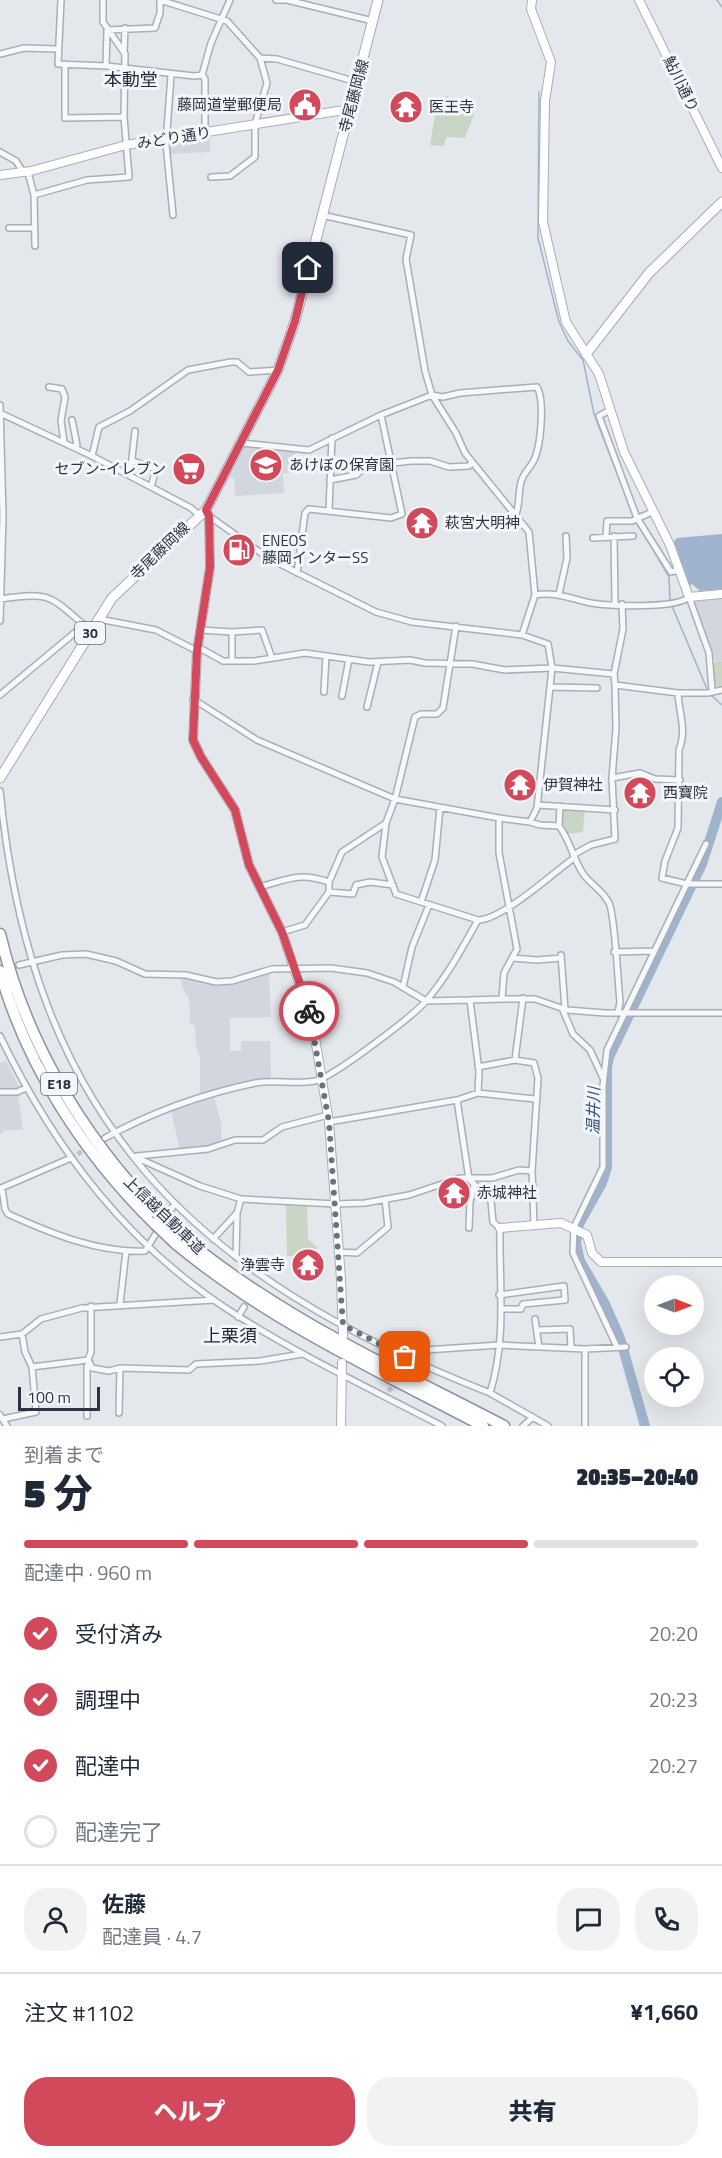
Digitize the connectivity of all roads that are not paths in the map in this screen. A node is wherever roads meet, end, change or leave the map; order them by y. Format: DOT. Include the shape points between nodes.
graph roads {
  1 [pos="60,0"];
  2 [pos="103,0"];
  3 [pos="160,0"];
  4 [pos="230,0"];
  5 [pos="276,0"];
  6 [pos="286,0"];
  7 [pos="378,0"];
  8 [pos="532,0"];
  9 [pos="639,0"];
  10 [pos="223,20"];
  11 [pos="373,21"];
  12 [pos="124,28"];
  13 [pos="107,30"];
  14 [pos="57,49"];
  15 [pos="124,52"];
  16 [pos="0,54"];
  17 [pos="261,58"];
  18 [pos="65,64"];
  19 [pos="105,66"];
  20 [pos="127,69"];
  21 [pos="171,75"];
  22 [pos="202,75"];
  23 [pos="357,82"];
  24 [pos="350,109"];
  25 [pos="124,117"];
  26 [pos="255,124"];
  27 [pos="205,133"];
  28 [pos="166,139"];
  29 [pos="126,145"];
  30 [pos="0,152"];
  31 [pos="722,168"];
  32 [pos="26,172"];
  33 [pos="0,175"];
  34 [pos="211,177"];
  35 [pos="34,195"];
  36 [pos="722,202"];
  37 [pos="173,215"];
  38 [pos="322,215"];
  39 [pos="9,228"];
  40 [pos="34,228"];
  41 [pos="35,246"];
  42 [pos="586,354"];
  43 [pos="278,370"];
  44 [pos="49,387"];
  45 [pos="432,395"];
  46 [pos="0,405"];
  47 [pos="610,410"];
  48 [pos="0,414"];
  49 [pos="381,415"];
  50 [pos="72,420"];
  51 [pos="135,431"];
  52 [pos="332,438"];
  53 [pos="64,442"];
  54 [pos="241,443"];
  55 [pos="73,447"];
  56 [pos="92,456"];
  57 [pos="133,461"];
  58 [pos="472,462"];
  59 [pos="393,463"];
  60 [pos="129,476"];
  61 [pos="330,480"];
  62 [pos="152,487"];
  63 [pos="329,510"];
  64 [pos="652,512"];
  65 [pos="204,513"];
  66 [pos="516,514"];
  67 [pos="637,518"];
  68 [pos="566,536"];
  69 [pos="606,536"];
  70 [pos="614,536"];
  71 [pos="633,536"];
  72 [pos="593,538"];
  73 [pos="679,570"];
  74 [pos="297,573"];
  75 [pos="559,594"];
  76 [pos="722,594"];
  77 [pos="536,595"];
  78 [pos="689,597"];
  79 [pos="0,599"];
  80 [pos="615,604"];
  81 [pos="622,604"];
  82 [pos="99,619"];
  83 [pos="0,621"];
  84 [pos="456,626"];
  85 [pos="88,628"];
  86 [pos="201,630"];
  87 [pos="231,632"];
  88 [pos="522,635"];
  89 [pos="198,649"];
  90 [pos="326,656"];
  91 [pos="272,658"];
  92 [pos="349,658"];
  93 [pos="231,661"];
  94 [pos="378,662"];
  95 [pos="451,663"];
  96 [pos="552,668"];
  97 [pos="614,674"];
  98 [pos="615,685"];
  99 [pos="550,687"];
  100 [pos="597,688"];
  101 [pos="712,690"];
  102 [pos="722,690"];
  103 [pos="324,693"];
  104 [pos="678,693"];
  105 [pos="0,695"];
  106 [pos="342,696"];
  107 [pos="193,699"];
  108 [pos="367,707"];
  109 [pos="0,778"];
  110 [pos="612,778"];
  111 [pos="680,780"];
  112 [pos="0,791"];
  113 [pos="395,799"];
  114 [pos="538,805"];
  115 [pos="560,806"];
  116 [pos="440,808"];
  117 [pos="615,810"];
  118 [pos="499,818"];
  119 [pos="530,822"];
  120 [pos="386,823"];
  121 [pos="559,826"];
  122 [pos="706,844"];
  123 [pos="573,857"];
  124 [pos="329,882"];
  125 [pos="687,884"];
  126 [pos="722,884"];
  127 [pos="393,885"];
  128 [pos="259,887"];
  129 [pos="330,892"];
  130 [pos="421,902"];
  131 [pos="429,905"];
  132 [pos="509,907"];
  133 [pos="478,920"];
  134 [pos="282,932"];
  135 [pos="0,934"];
  136 [pos="654,951"];
  137 [pos="614,952"];
  138 [pos="512,958"];
  139 [pos="32,962"];
  140 [pos="19,965"];
  141 [pos="294,970"];
  142 [pos="0,971"];
  143 [pos="402,987"];
  144 [pos="523,998"];
  145 [pos="502,999"];
  146 [pos="470,1000"];
  147 [pos="426,1001"];
  148 [pos="563,1009"];
  149 [pos="722,1013"];
  150 [pos="625,1014"];
  151 [pos="0,1036"];
  152 [pos="515,1060"];
  153 [pos="478,1067"];
  154 [pos="322,1078"];
  155 [pos="604,1079"];
  156 [pos="26,1088"];
  157 [pos="0,1092"];
  158 [pos="478,1093"];
  159 [pos="536,1099"];
  160 [pos="457,1100"];
  161 [pos="329,1118"];
  162 [pos="115,1133"];
  163 [pos="105,1138"];
  164 [pos="132,1156"];
  165 [pos="71,1158"];
  166 [pos="532,1171"];
  167 [pos="469,1179"];
  168 [pos="474,1185"];
  169 [pos="1,1188"];
  170 [pos="241,1199"];
  171 [pos="385,1199"];
  172 [pos="336,1204"];
  173 [pos="174,1205"];
  174 [pos="237,1213"];
  175 [pos="534,1225"];
  176 [pos="470,1228"];
  177 [pos="500,1228"];
  178 [pos="577,1229"];
  179 [pos="177,1239"];
  180 [pos="213,1239"];
  181 [pos="148,1247"];
  182 [pos="126,1251"];
  183 [pos="339,1252"];
  184 [pos="236,1257"];
  185 [pos="722,1262"];
  186 [pos="263,1278"];
  187 [pos="259,1284"];
  188 [pos="500,1295"];
  189 [pos="214,1300"];
  190 [pos="120,1304"];
  191 [pos="91,1306"];
  192 [pos="244,1307"];
  193 [pos="501,1309"];
  194 [pos="238,1317"];
  195 [pos="535,1319"];
  196 [pos="343,1325"];
  197 [pos="537,1330"];
  198 [pos="22,1334"];
  199 [pos="343,1336"];
  200 [pos="0,1337"];
  201 [pos="499,1345"];
  202 [pos="539,1347"];
  203 [pos="571,1348"];
  204 [pos="585,1349"];
  205 [pos="302,1354"];
  206 [pos="405,1357"];
  207 [pos="89,1362"];
  208 [pos="342,1363"];
  209 [pos="420,1365"];
  210 [pos="32,1366"];
  211 [pos="120,1368"];
  212 [pos="416,1372"];
  213 [pos="343,1375"];
  214 [pos="490,1393"];
  215 [pos="119,1413"];
  216 [pos="87,1416"];
  217 [pos="1,1417"];
  218 [pos="533,1417"];
  219 [pos="7,1426"];
  220 [pos="342,1426"];
  221 [pos="442,1426"];
  222 [pos="483,1426"];
  223 [pos="504,1426"];
  224 [pos="523,1426"];
  225 [pos="548,1426"];
  226 [pos="585,1426"];
  1 -- 14 [label="street"];
  2 -- 13 [label="street" via="102,18"];
  3 -- 10 [label="street"];
  3 -- 12 [label="street" via="154,27"];
  4 -- 10 [label="street"];
  5 -- 6 [label="street"];
  6 -- 11 [label="street"];
  7 -- 11 [label="main road, 寺尾藤岡線 / 30"];
  8 -- 42 [label="street" via="531,9 550,62 545,101 545,241 566,322"];
  9 -- 31 [label="street, 鮎川通り"];
  10 -- 17 [label="street"];
  10 -- 22 [label="street" via="211,43"];
  11 -- 23 [label="main road, 寺尾藤岡線 / 30"];
  12 -- 13 [label="street"];
  12 -- 15 [label="street"];
  13 -- 15 [label="street"];
  13 -- 19 [label="street"];
  14 -- 16 [label="street" via="24,48"];
  14 -- 18 [label="street" via="58,64"];
  15 -- 20 [label="street"];
  17 -- 23 [label="street"];
  17 -- 26 [label="street" via="267,83"];
  18 -- 19 [label="street"];
  18 -- 25 [label="street" via="64,118"];
  19 -- 20 [label="street"];
  20 -- 21 [label="street"];
  20 -- 25 [label="street"];
  21 -- 22 [label="street"];
  21 -- 28 [label="street"];
  22 -- 27 [label="street"];
  23 -- 24 [label="main road, 寺尾藤岡線 / 30"];
  24 -- 26 [label="street, みどり通り"];
  24 -- 38 [label="main road, 寺尾藤岡線 / 30"];
  25 -- 29 [label="street"];
  26 -- 27 [label="street, みどり通り"];
  26 -- 34 [label="street" via="255,157 230,176"];
  27 -- 28 [label="street, みどり通り"];
  28 -- 29 [label="street, みどり通り"];
  28 -- 37 [label="street"];
  29 -- 32 [label="street, みどり通り"];
  29 -- 35 [label="street" via="129,177 87,180"];
  30 -- 32 [label="street"];
  32 -- 33 [label="street, みどり通り"];
  32 -- 35 [label="street"];
  35 -- 40 [label="street"];
  36 -- 42 [label="main road" via="650,273"];
  38 -- 43 [label="main road, 寺尾藤岡線 / 30"];
  38 -- 45 [label="street" via="411,235 406,259"];
  39 -- 40 [label="street"];
  40 -- 41 [label="street"];
  42 -- 47 [label="street" via="599,375"];
  43 -- 54 [label="main road, 寺尾藤岡線 / 30"];
  43 -- 56 [label="street" via="249,372 237,362 188,370 130,411 99,427"];
  44 -- 53 [label="street" via="62,389 65,397 60,421"];
  45 -- 49 [label="street"];
  45 -- 58 [label="street"];
  45 -- 66 [label="street" via="537,387 539,446 521,482 521,502"];
  46 -- 48 [label="street"];
  47 -- 64 [label="street" via="624,452"];
  47 -- 67 [label="street" via="599,416"];
  48 -- 53 [label="street"];
  48 -- 79 [label="street"];
  49 -- 52 [label="street"];
  49 -- 59 [label="street"];
  50 -- 55 [label="street" via="77,445"];
  51 -- 57 [label="street"];
  52 -- 54 [label="street" via="309,450"];
  52 -- 61 [label="street"];
  53 -- 55 [label="street"];
  54 -- 65 [label="main road, 寺尾藤岡線 / 30"];
  55 -- 56 [label="street"];
  56 -- 60 [label="street"];
  57 -- 60 [label="street"];
  57 -- 62 [label="street" via="156,469"];
  58 -- 59 [label="street" via="469,466 448,467 430,461"];
  58 -- 66 [label="street"];
  59 -- 61 [label="street" via="367,466 356,475"];
  59 -- 63 [label="street" via="402,514 391,518"];
  60 -- 62 [label="street"];
  61 -- 63 [label="street"];
  62 -- 65 [label="street"];
  63 -- 74 [label="street" via="309,509 305,513"];
  64 -- 67 [label="street"];
  64 -- 73 [label="street"];
  65 -- 74 [label="street" via="268,558"];
  65 -- 82 [label="main road, 寺尾藤岡線 / 30" via="121,588"];
  65 -- 86 [label="street" via="210,567"];
  66 -- 77 [label="street" via="529,532"];
  67 -- 69 [label="street" via="607,521"];
  67 -- 73 [label="street" via="671,572"];
  68 -- 75 [label="street" via="567,558"];
  69 -- 70 [label="street"];
  69 -- 72 [label="street"];
  70 -- 71 [label="street"];
  70 -- 80 [label="street"];
  73 -- 78 [label="street"];
  74 -- 84 [label="street" via="376,612 412,622"];
  75 -- 77 [label="street"];
  75 -- 80 [label="street"];
  76 -- 78 [label="street"];
  77 -- 88 [label="street"];
  78 -- 81 [label="street" via="670,604"];
  78 -- 101 [label="street" via="709,653"];
  79 -- 83 [label="street"];
  79 -- 85 [label="street" via="50,597"];
  80 -- 81 [label="street"];
  81 -- 97 [label="street" via="623,629"];
  82 -- 85 [label="main road, 寺尾藤岡線 / 30"];
  82 -- 89 [label="street" via="156,630"];
  84 -- 88 [label="street"];
  84 -- 95 [label="street"];
  85 -- 105 [label="street"];
  85 -- 109 [label="main road, 寺尾藤岡線 / 30"];
  86 -- 87 [label="street"];
  86 -- 89 [label="street"];
  87 -- 91 [label="street" via="262,630"];
  87 -- 93 [label="street"];
  88 -- 96 [label="street" via="548,644"];
  89 -- 93 [label="street"];
  89 -- 107 [label="street"];
  90 -- 91 [label="street" via="305,653"];
  90 -- 92 [label="street"];
  90 -- 103 [label="street"];
  91 -- 93 [label="street"];
  92 -- 94 [label="street"];
  92 -- 106 [label="street"];
  94 -- 95 [label="street" via="396,659"];
  94 -- 108 [label="street"];
  95 -- 96 [label="street" via="505,670"];
  95 -- 113 [label="street" via="443,708 437,714 415,717"];
  96 -- 97 [label="street"];
  96 -- 99 [label="street"];
  97 -- 98 [label="street"];
  98 -- 104 [label="street"];
  98 -- 110 [label="street"];
  99 -- 100 [label="street"];
  99 -- 114 [label="street"];
  101 -- 102 [label="street"];
  101 -- 104 [label="street"];
  104 -- 111 [label="street" via="683,723"];
  107 -- 113 [label="street" via="257,740"];
  107 -- 128 [label="street" via="195,746 235,810 249,865"];
  110 -- 111 [label="street" via="640,773 655,779"];
  110 -- 117 [label="street"];
  111 -- 125 [label="street" via="678,828 662,878"];
  112 -- 139 [label="street" via="14,889"];
  113 -- 116 [label="street"];
  113 -- 120 [label="street"];
  114 -- 115 [label="street"];
  114 -- 119 [label="street"];
  115 -- 117 [label="street"];
  115 -- 121 [label="street"];
  116 -- 118 [label="street"];
  116 -- 130 [label="street" via="435,860"];
  117 -- 123 [label="street" via="615,839 591,845"];
  118 -- 119 [label="street"];
  118 -- 132 [label="street" via="499,853"];
  119 -- 121 [label="street"];
  120 -- 124 [label="street" via="342,852"];
  120 -- 127 [label="street" via="382,858"];
  121 -- 123 [label="street" via="571,845"];
  122 -- 125 [label="street"];
  123 -- 132 [label="street"];
  123 -- 137 [label="street" via="611,907"];
  124 -- 128 [label="street" via="290,876"];
  124 -- 129 [label="street"];
  125 -- 126 [label="street"];
  125 -- 136 [label="street"];
  127 -- 129 [label="street" via="361,883 353,894"];
  127 -- 130 [label="street" via="396,894"];
  128 -- 134 [label="street"];
  129 -- 134 [label="street" via="305,925"];
  130 -- 131 [label="street"];
  131 -- 133 [label="street"];
  131 -- 143 [label="street" via="412,947"];
  132 -- 133 [label="street" via="486,920"];
  132 -- 138 [label="street" via="518,941"];
  133 -- 147 [label="street"];
  134 -- 141 [label="street"];
  135 -- 179 [label="highway, 上信越自動車道 / E18, bridge" via="29,1023 66,1097 111,1161"];
  136 -- 137 [label="street"];
  136 -- 150 [label="street"];
  137 -- 150 [label="street"];
  138 -- 145 [label="street" via="504,973"];
  138 -- 148 [label="street" via="537,960 561,956"];
  139 -- 140 [label="street"];
  139 -- 141 [label="street" via="86,954 116,961 145,974 186,975 216,982 261,971"];
  139 -- 162 [label="street" via="64,1047 96,1108"];
  141 -- 143 [label="street" via="331,968 367,973"];
  141 -- 154 [label="street" via="313,1026"];
  142 -- 179 [label="highway, 上信越自動車道 / E18, bridge" via="20,1027 57,1101 104,1168 154,1224"];
  143 -- 147 [label="street"];
  144 -- 145 [label="street"];
  144 -- 148 [label="street"];
  144 -- 152 [label="street"];
  145 -- 146 [label="street"];
  146 -- 147 [label="street"];
  146 -- 153 [label="street"];
  147 -- 154 [label="street" via="357,1057"];
  148 -- 150 [label="street"];
  148 -- 155 [label="street" via="573,1034 590,1050"];
  149 -- 150 [label="street"];
  150 -- 155 [label="street" via="607,1050"];
  151 -- 156 [label="street"];
  152 -- 153 [label="street"];
  152 -- 159 [label="street" via="534,1063 538,1078"];
  153 -- 158 [label="street"];
  154 -- 161 [label="street"];
  154 -- 162 [label="street" via="257,1083 152,1114"];
  155 -- 178 [label="street" via="603,1167"];
  156 -- 157 [label="street"];
  156 -- 165 [label="street"];
  158 -- 159 [label="street"];
  158 -- 160 [label="street"];
  159 -- 166 [label="street"];
  160 -- 161 [label="street"];
  160 -- 167 [label="street"];
  161 -- 164 [label="street" via="282,1127 263,1140 235,1140 208,1149"];
  161 -- 172 [label="street"];
  162 -- 163 [label="street"];
  162 -- 164 [label="street"];
  164 -- 170 [label="street"];
  164 -- 173 [label="street"];
  165 -- 169 [label="street"];
  165 -- 181 [label="street"];
  166 -- 167 [label="street"];
  166 -- 175 [label="street"];
  167 -- 168 [label="street"];
  167 -- 171 [label="street" via="451,1180"];
  168 -- 176 [label="street"];
  168 -- 177 [label="street" via="491,1201 493,1222"];
  169 -- 182 [label="street" via="8,1214 48,1232"];
  170 -- 172 [label="street"];
  170 -- 174 [label="street"];
  171 -- 172 [label="street"];
  171 -- 183 [label="street" via="388,1227 357,1252"];
  172 -- 183 [label="street"];
  173 -- 180 [label="street"];
  173 -- 181 [label="street"];
  174 -- 180 [label="street"];
  174 -- 184 [label="street"];
  175 -- 177 [label="street"];
  175 -- 178 [label="street" via="561,1223"];
  177 -- 188 [label="street"];
  178 -- 185 [label="street" via="588,1237 594,1257 601,1262"];
  178 -- 204 [label="street" via="573,1253 576,1263 621,1347"];
  179 -- 222 [label="highway, 上信越自動車道 / E18" via="242,1294 291,1326"];
  179 -- 223 [label="highway, 上信越自動車道 / E18" via="305,1323"];
  180 -- 184 [label="street"];
  181 -- 182 [label="street" via="145,1251"];
  181 -- 189 [label="street"];
  182 -- 190 [label="street"];
  183 -- 196 [label="street"];
  184 -- 186 [label="street"];
  186 -- 187 [label="street"];
  186 -- 196 [label="street"];
  188 -- 193 [label="street"];
  188 -- 193 [label="street" via="564,1286 565,1300"];
  189 -- 190 [label="street"];
  189 -- 194 [label="street"];
  190 -- 191 [label="street"];
  191 -- 198 [label="street" via="42,1319"];
  191 -- 207 [label="street"];
  192 -- 194 [label="street"];
  193 -- 201 [label="street"];
  194 -- 205 [label="street"];
  195 -- 197 [label="street"];
  196 -- 199 [label="street"];
  196 -- 206 [label="street"];
  197 -- 202 [label="street"];
  197 -- 203 [label="street" via="570,1329"];
  198 -- 200 [label="street"];
  198 -- 210 [label="street"];
  201 -- 202 [label="street"];
  201 -- 206 [label="street" via="411,1351"];
  201 -- 214 [label="street"];
  202 -- 203 [label="street"];
  203 -- 204 [label="street"];
  204 -- 226 [label="street"];
  205 -- 211 [label="street" via="261,1361 196,1364 189,1370"];
  205 -- 213 [label="street"];
  206 -- 209 [label="street"];
  207 -- 210 [label="street"];
  207 -- 211 [label="street" via="92,1368"];
  207 -- 216 [label="street"];
  208 -- 213 [label="street"];
  209 -- 212 [label="street"];
  209 -- 214 [label="street"];
  210 -- 217 [label="street" via="36,1412"];
  211 -- 215 [label="street"];
  213 -- 220 [label="street"];
  213 -- 221 [label="street"];
  214 -- 218 [label="street"];
  217 -- 219 [label="street"];
  218 -- 224 [label="street"];
  218 -- 225 [label="street"];
}
